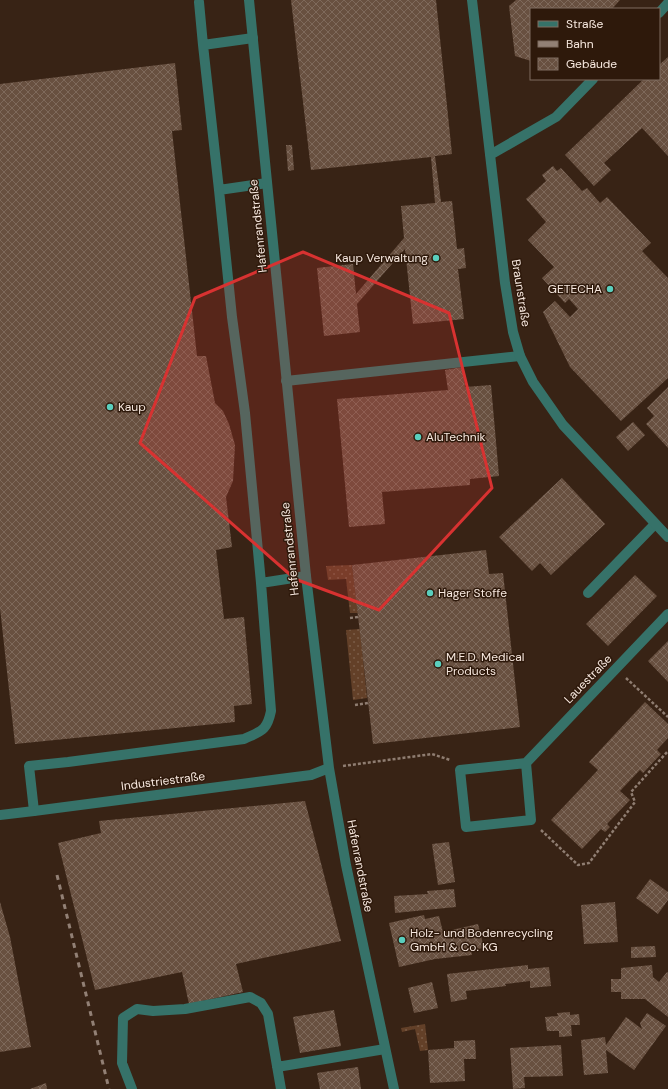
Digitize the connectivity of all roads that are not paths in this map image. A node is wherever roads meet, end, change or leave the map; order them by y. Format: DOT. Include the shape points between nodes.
graph roads {
  1 [pos="249,0"];
  2 [pos="472,0"];
  3 [pos="199,2"];
  4 [pos="668,3"];
  5 [pos="660,11"];
  6 [pos="253,38"];
  7 [pos="203,45"];
  8 [pos="592,80"];
  9 [pos="490,155"];
  10 [pos="267,183"];
  11 [pos="220,190"];
  12 [pos="520,356"];
  13 [pos="286,381"];
  14 [pos="655,524"];
  15 [pos="668,537"];
  16 [pos="306,576"];
  17 [pos="261,582"];
  18 [pos="588,593"];
  19 [pos="668,614"];
  20 [pos="526,763"];
  21 [pos="329,768"];
  22 [pos="34,811"];
  23 [pos="0,814"];
  24 [pos="385,1049"];
  25 [pos="277,1067"];
  26 [pos="132,1089"];
  27 [pos="281,1089"];
  28 [pos="394,1089"];
  1 -- 6 [label="street, Hafenrandstraße"];
  2 -- 9 [label="street, Braunstraße"];
  3 -- 7 [label="street"];
  4 -- 5 [label="street"];
  6 -- 7 [label="street"];
  6 -- 10 [label="street, Hafenrandstraße"];
  7 -- 11 [label="street"];
  8 -- 9 [label="street" via="556,116"];
  9 -- 12 [label="street, Braunstraße" via="505,283 513,332"];
  10 -- 11 [label="street"];
  10 -- 13 [label="street, Hafenrandstraße"];
  11 -- 17 [label="street"];
  12 -- 13 [label="street"];
  12 -- 14 [label="street, Braunstraße" via="532,382 563,425"];
  13 -- 16 [label="street, Hafenrandstraße"];
  14 -- 15 [label="street, Braunstraße"];
  14 -- 18 [label="street"];
  16 -- 17 [label="street"];
  16 -- 21 [label="street, Hafenrandstraße"];
  17 -- 22 [label="street" via="272,711 269,723 261,731 244,738 28,766"];
  19 -- 20 [label="street, Lauestraße"];
  20 -- 20 [label="street" via="531,820 466,827 460,770"];
  21 -- 22 [label="street, Industriestraße" via="311,775"];
  21 -- 24 [label="street, Hafenrandstraße" via="346,865"];
  22 -- 23 [label="street, Industriestraße"];
  24 -- 25 [label="street"];
  24 -- 28 [label="street, Hafenrandstraße"];
  25 -- 26 [label="street" via="268,1014 262,1003 250,997 185,1009 137,1010 123,1018 122,1063"];
  25 -- 27 [label="street"];
}
